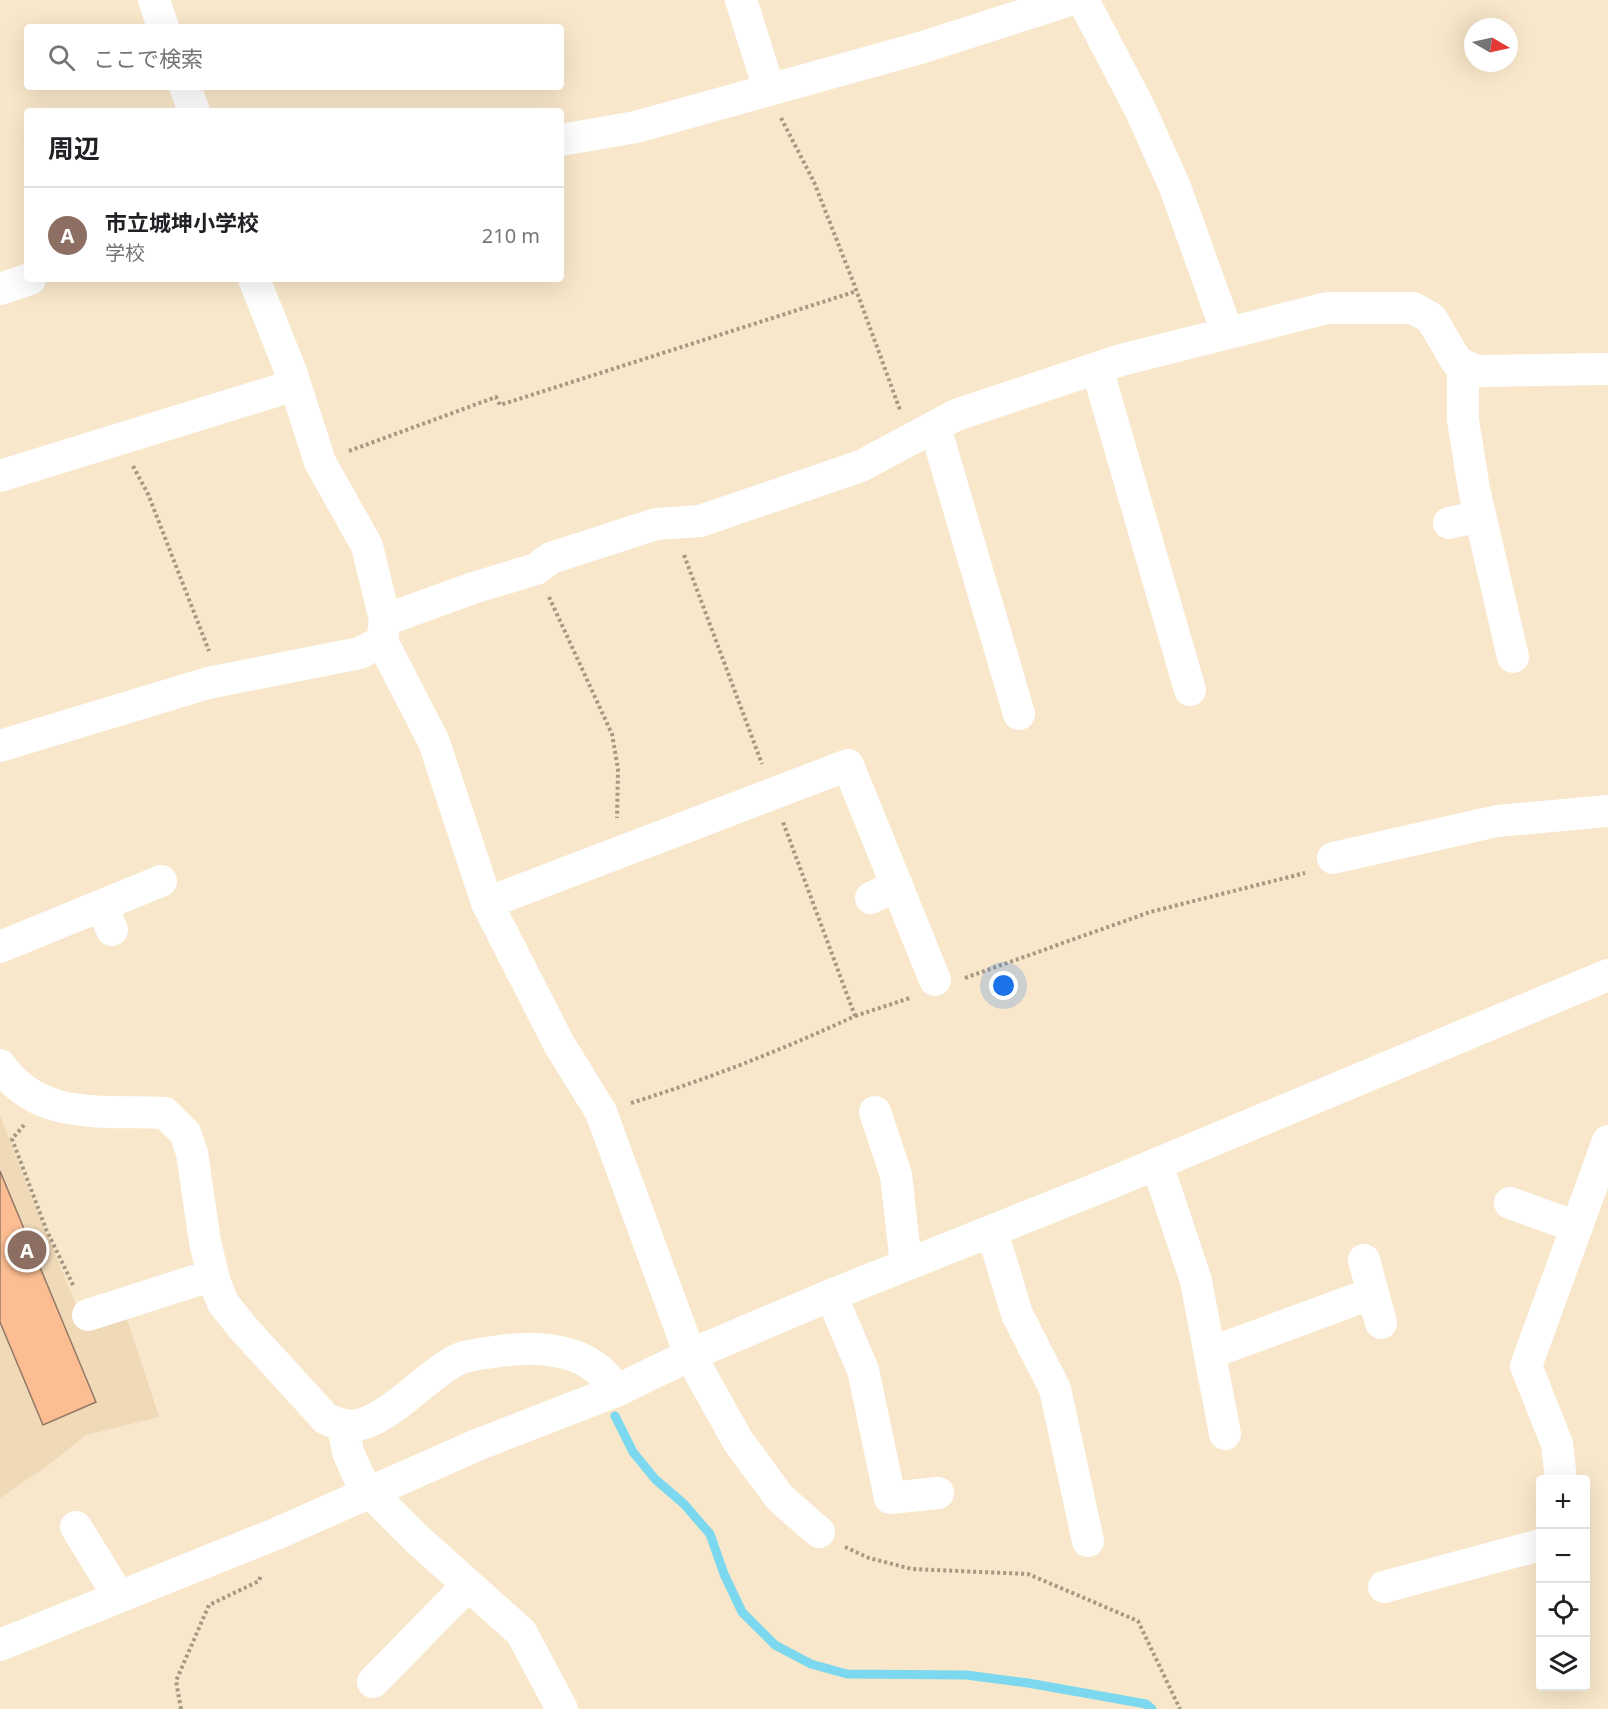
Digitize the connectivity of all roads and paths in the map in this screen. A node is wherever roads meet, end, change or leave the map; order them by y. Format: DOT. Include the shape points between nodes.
graph roads {
  1 [pos="154,0"];
  2 [pos="741,0"];
  3 [pos="1070,0"];
  4 [pos="1083,0"];
  5 [pos="163,24"];
  6 [pos="769,89"];
  7 [pos="186,90"];
  8 [pos="193,108"];
  9 [pos="564,139"];
  10 [pos="24,281"];
  11 [pos="255,282"];
  12 [pos="0,289"];
  13 [pos="857,291"];
  14 [pos="1227,332"];
  15 [pos="1463,365"];
  16 [pos="1096,368"];
  17 [pos="1608,369"];
  18 [pos="295,385"];
  19 [pos="925,431"];
  20 [pos="118,439"];
  21 [pos="320,462"];
  22 [pos="0,476"];
  23 [pos="1480,516"];
  24 [pos="686,522"];
  25 [pos="1449,523"];
  26 [pos="536,569"];
  27 [pos="383,630"];
  28 [pos="1513,657"];
  29 [pos="220,680"];
  30 [pos="1190,690"];
  31 [pos="1020,714"];
  32 [pos="0,746"];
  33 [pos="773,793"];
  34 [pos="1608,811"];
  35 [pos="617,853"];
  36 [pos="1333,858"];
  37 [pos="161,881"];
  38 [pos="487,903"];
  39 [pos="0,947"];
  40 [pos="1608,975"];
  41 [pos="936,986"];
  42 [pos="855,1016"];
  43 [pos="0,1065"];
  44 [pos="43,1102"];
  45 [pos="601,1112"];
  46 [pos="875,1112"];
  47 [pos="1608,1141"];
  48 [pos="1157,1164"];
  49 [pos="1510,1203"];
  50 [pos="1577,1227"];
  51 [pos="992,1230"];
  52 [pos="1364,1260"];
  53 [pos="906,1265"];
  54 [pos="213,1275"];
  55 [pos="1373,1293"];
  56 [pos="831,1295"];
  57 [pos="88,1315"];
  58 [pos="1381,1323"];
  59 [pos="1210,1353"];
  60 [pos="690,1354"];
  61 [pos="616,1391"];
  62 [pos="344,1425"];
  63 [pos="1225,1434"];
  64 [pos="1561,1475"];
  65 [pos="370,1492"];
  66 [pos="938,1493"];
  67 [pos="76,1527"];
  68 [pos="819,1532"];
  69 [pos="278,1533"];
  70 [pos="1088,1541"];
  71 [pos="1536,1546"];
  72 [pos="468,1585"];
  73 [pos="1384,1587"];
  74 [pos="119,1597"];
  75 [pos="0,1645"];
  76 [pos="373,1683"];
  77 [pos="182,1709"];
  78 [pos="562,1709"];
  79 [pos="1180,1709"];
  1 -- 5 [label="street"];
  2 -- 6 [label="street"];
  3 -- 6 [label="street" via="920,48"];
  4 -- 14 [label="street" via="1140,109 1170,178"];
  6 -- 9 [label="street" via="636,127"];
  6 -- 13 [label="path" via="786,132 814,182"];
  7 -- 8 [label="street"];
  10 -- 12 [label="street"];
  11 -- 18 [label="street"];
  13 -- 19 [label="path" via="897,405"];
  13 -- 21 [label="path" via="500,405 496,397"];
  14 -- 15 [label="street" via="1327,308 1413,308 1431,318 1457,362"];
  14 -- 16 [label="street"];
  15 -- 17 [label="street" via="1478,371"];
  15 -- 23 [label="street" via="1463,420"];
  16 -- 19 [label="street" via="956,414"];
  16 -- 30 [label="street"];
  18 -- 20 [label="street"];
  18 -- 21 [label="street"];
  19 -- 24 [label="street" via="861,466"];
  19 -- 31 [label="street" via="967,584"];
  20 -- 22 [label="street"];
  20 -- 29 [label="path" via="148,495"];
  21 -- 27 [label="street" via="367,546 380,592"];
  23 -- 25 [label="street"];
  23 -- 28 [label="street"];
  24 -- 26 [label="street" via="656,524 551,558"];
  24 -- 33 [label="path"];
  26 -- 27 [label="street" via="473,588"];
  26 -- 35 [label="path" via="612,734 618,769"];
  27 -- 29 [label="street" via="360,653"];
  27 -- 38 [label="street" via="434,742"];
  29 -- 32 [label="street"];
  33 -- 35 [label="street"];
  33 -- 41 [label="street" via="848,765 884,892"];
  33 -- 42 [label="path"];
  34 -- 36 [label="street" via="1497,821"];
  35 -- 38 [label="street"];
  36 -- 41 [label="path" via="1322,869 1150,912"];
  37 -- 39 [label="street" via="106,918"];
  38 -- 45 [label="street" via="559,1044"];
  40 -- 48 [label="street"];
  41 -- 42 [label="path"];
  42 -- 45 [label="path" via="696,1083"];
  43 -- 44 [label="street" via="27,1095"];
  44 -- 54 [label="street" via="58,1108 165,1113 185,1133"];
  44 -- 57 [label="path" via="12,1139 46,1229"];
  45 -- 60 [label="street"];
  46 -- 53 [label="street" via="896,1175"];
  47 -- 50 [label="street"];
  48 -- 51 [label="street"];
  48 -- 59 [label="street" via="1196,1281"];
  49 -- 50 [label="street"];
  50 -- 64 [label="street" via="1526,1366 1557,1444"];
  51 -- 53 [label="street"];
  51 -- 70 [label="street" via="1017,1314 1066,1387"];
  52 -- 55 [label="street"];
  53 -- 56 [label="street"];
  54 -- 57 [label="street"];
  54 -- 62 [label="street" via="223,1303 243,1328 326,1419"];
  55 -- 58 [label="street"];
  55 -- 59 [label="street"];
  56 -- 60 [label="street"];
  56 -- 66 [label="street" via="863,1370 890,1498"];
  59 -- 63 [label="street"];
  60 -- 61 [label="street"];
  60 -- 68 [label="street" via="738,1441 780,1498"];
  61 -- 62 [label="street" via="590,1362 566,1352 506,1350 454,1361 369,1422"];
  61 -- 65 [label="street"];
  62 -- 65 [label="street" via="348,1452"];
  65 -- 69 [label="street"];
  65 -- 72 [label="street"];
  67 -- 74 [label="street"];
  68 -- 79 [label="path" via="869,1558 912,1569 1028,1574 1138,1621"];
  69 -- 74 [label="street"];
  69 -- 77 [label="path" via="259,1581 209,1605 176,1681"];
  71 -- 73 [label="street"];
  72 -- 76 [label="street"];
  72 -- 78 [label="street" via="521,1632"];
  74 -- 75 [label="street"];
}
